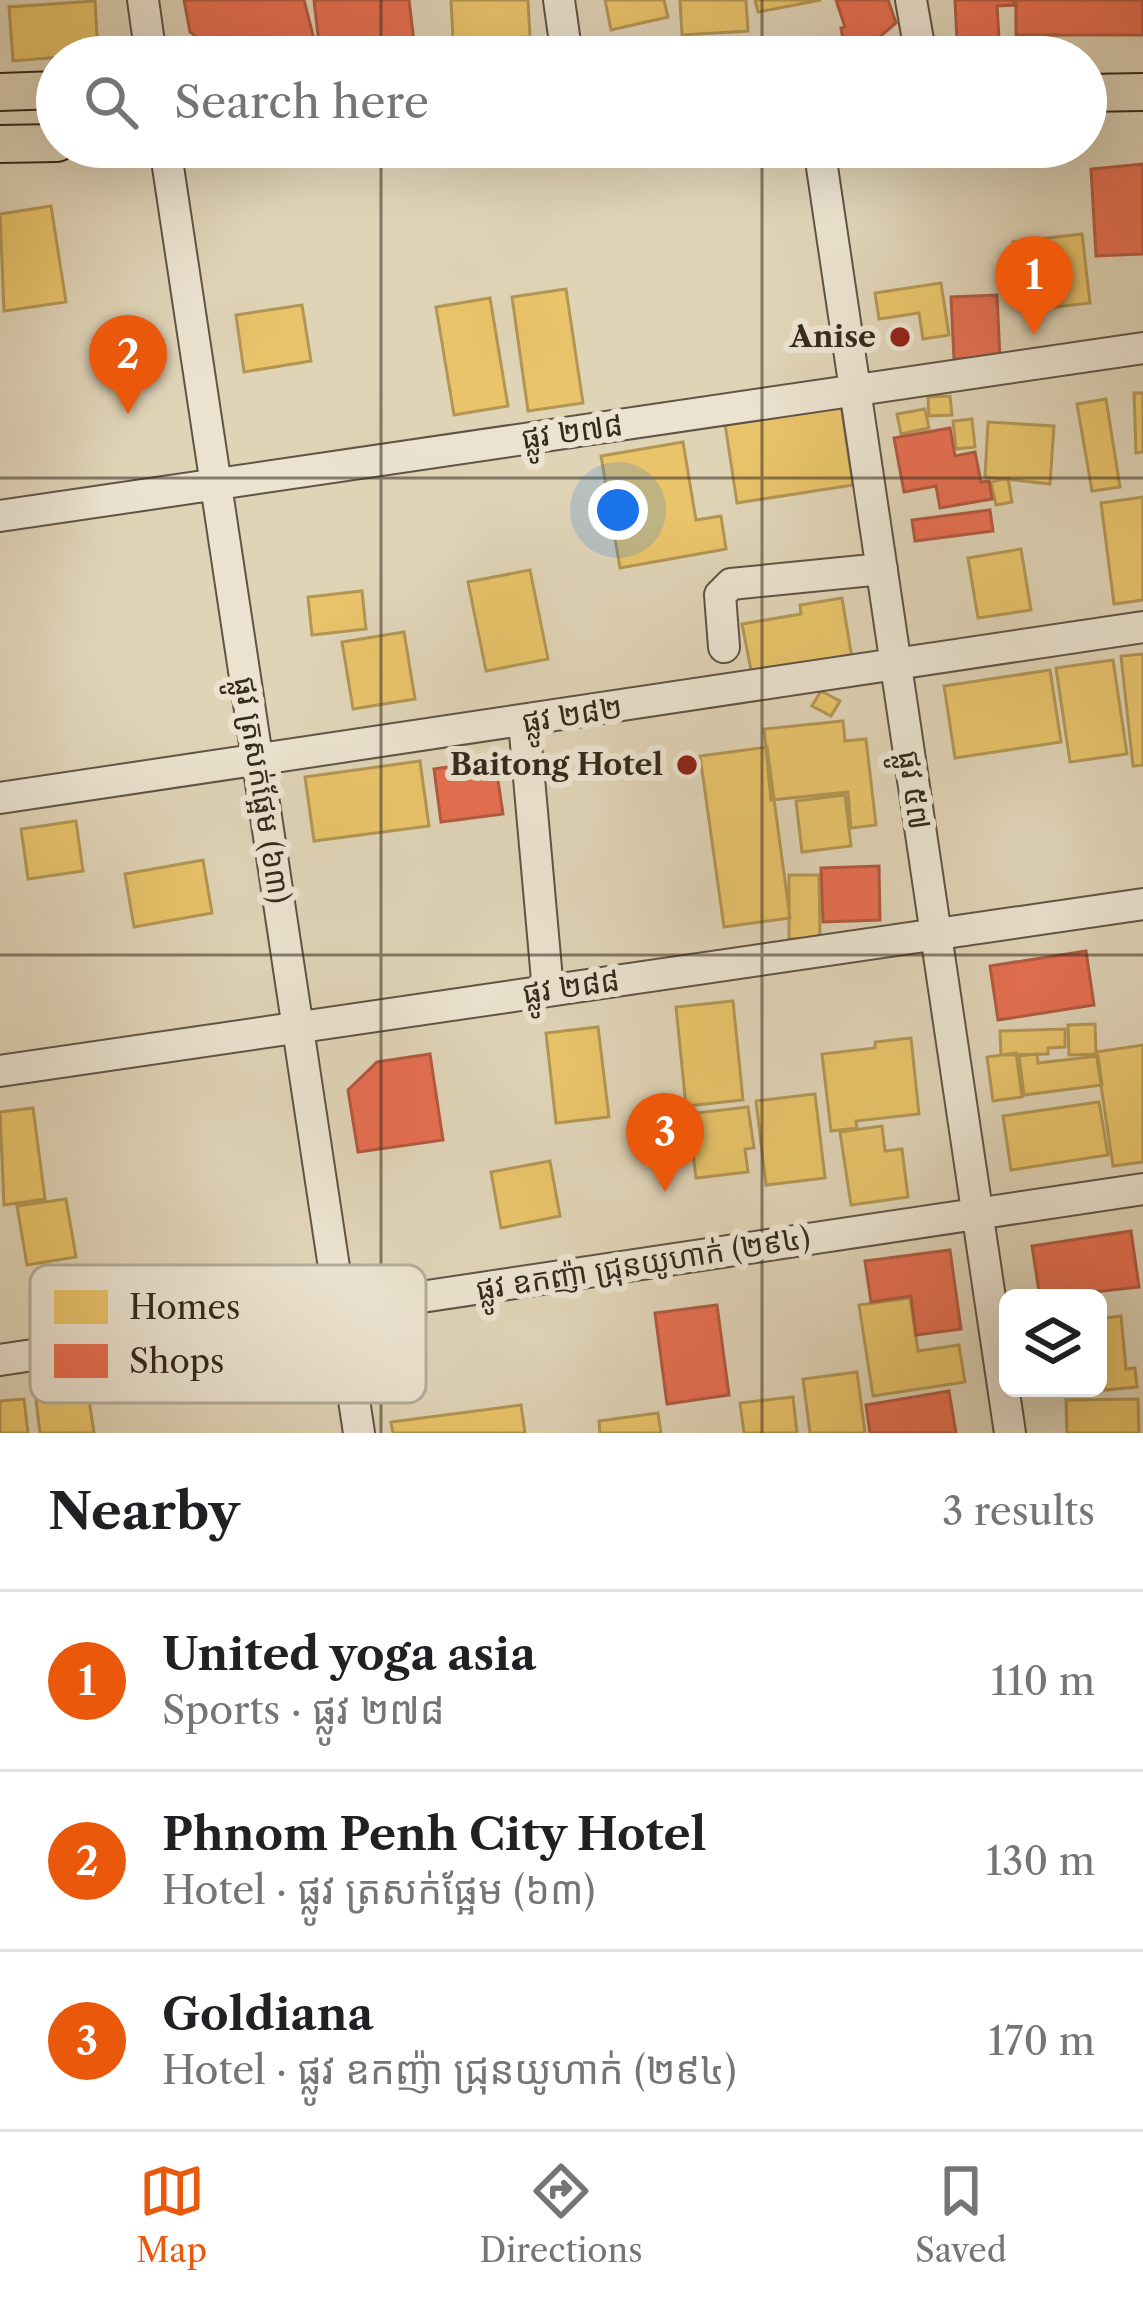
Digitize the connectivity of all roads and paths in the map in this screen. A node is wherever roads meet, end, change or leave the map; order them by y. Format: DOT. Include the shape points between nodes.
graph roads {
  1 [pos="143,0"];
  2 [pos="559,0"];
  3 [pos="911,0"];
  4 [pos="149,36"];
  5 [pos="564,36"];
  6 [pos="917,36"];
  7 [pos="36,91"];
  8 [pos="0,92"];
  9 [pos="1107,92"];
  10 [pos="1143,92"];
  11 [pos="36,143"];
  12 [pos="0,144"];
  13 [pos="168,168"];
  14 [pos="822,168"];
  15 [pos="1143,348"];
  16 [pos="855,390"];
  17 [pos="216,484"];
  18 [pos="0,516"];
  19 [pos="882,569"];
  20 [pos="1143,627"];
  21 [pos="724,646"];
  22 [pos="896,664"];
  23 [pos="524,722"];
  24 [pos="258,760"];
  25 [pos="0,798"];
  26 [pos="1143,904"];
  27 [pos="936,934"];
  28 [pos="548,991"];
  29 [pos="298,1028"];
  30 [pos="0,1071"];
  31 [pos="1143,1189"];
  32 [pos="978,1214"];
  33 [pos="334,1265"];
  34 [pos="426,1297"];
  35 [pos="30,1356"];
  36 [pos="0,1360"];
  37 [pos="355,1403"];
  38 [pos="359,1433"];
  39 [pos="1010,1433"];
  1 -- 4 [label="street"];
  2 -- 5 [label="street"];
  3 -- 6 [label="street"];
  7 -- 8 [label="main road"];
  9 -- 10 [label="main road"];
  11 -- 12 [label="main road"];
  13 -- 17 [label="street, ផ្លូវ ត្រសក់ផ្អែម (៦៣)"];
  14 -- 16 [label="street, ផ្លូវ ៥៧"];
  15 -- 16 [label="street, ផ្លូវ ២៧៨"];
  16 -- 17 [label="street, ផ្លូវ ២៧៨"];
  16 -- 19 [label="street, ផ្លូវ ៥៧"];
  17 -- 18 [label="street, ផ្លូវ ២៧៨"];
  17 -- 24 [label="street, ផ្លូវ ត្រសក់ផ្អែម (៦៣)"];
  19 -- 21 [label="street" via="731,584 720,595"];
  19 -- 22 [label="street, ផ្លូវ ៥៧"];
  20 -- 22 [label="street, ផ្លូវ ២៨២"];
  22 -- 23 [label="street, ផ្លូវ ២៨២"];
  22 -- 27 [label="street, ផ្លូវ ៥៧"];
  23 -- 24 [label="street, ផ្លូវ ២៨២"];
  23 -- 28 [label="street"];
  24 -- 25 [label="street, ផ្លូវ ២៨២"];
  24 -- 29 [label="street, ផ្លូវ ត្រសក់ផ្អែម (៦៣)"];
  26 -- 27 [label="street, ផ្លូវ ២៨៨"];
  27 -- 28 [label="street, ផ្លូវ ២៨៨"];
  27 -- 32 [label="street, ផ្លូវ ៥៧"];
  28 -- 29 [label="street, ផ្លូវ ២៨៨"];
  29 -- 30 [label="street, ផ្លូវ ២៨៨"];
  29 -- 33 [label="street, ផ្លូវ ត្រសក់ផ្អែម (៦៣)"];
  31 -- 32 [label="street, ផ្លូវ ឧកញ៉ា ជ្រុនយូហាក់ (២៩៤)"];
  32 -- 34 [label="street, ផ្លូវ ឧកញ៉ា ជ្រុនយូហាក់ (២៩៤)"];
  32 -- 39 [label="street, ផ្លូវ ៥៧"];
  35 -- 36 [label="street, ផ្លូវ ឧកញ៉ា ជ្រុនយូហាក់ (២៩៤)"];
  37 -- 38 [label="street, ផ្លូវ ត្រសក់ផ្អែម (៦៣)"];
}
